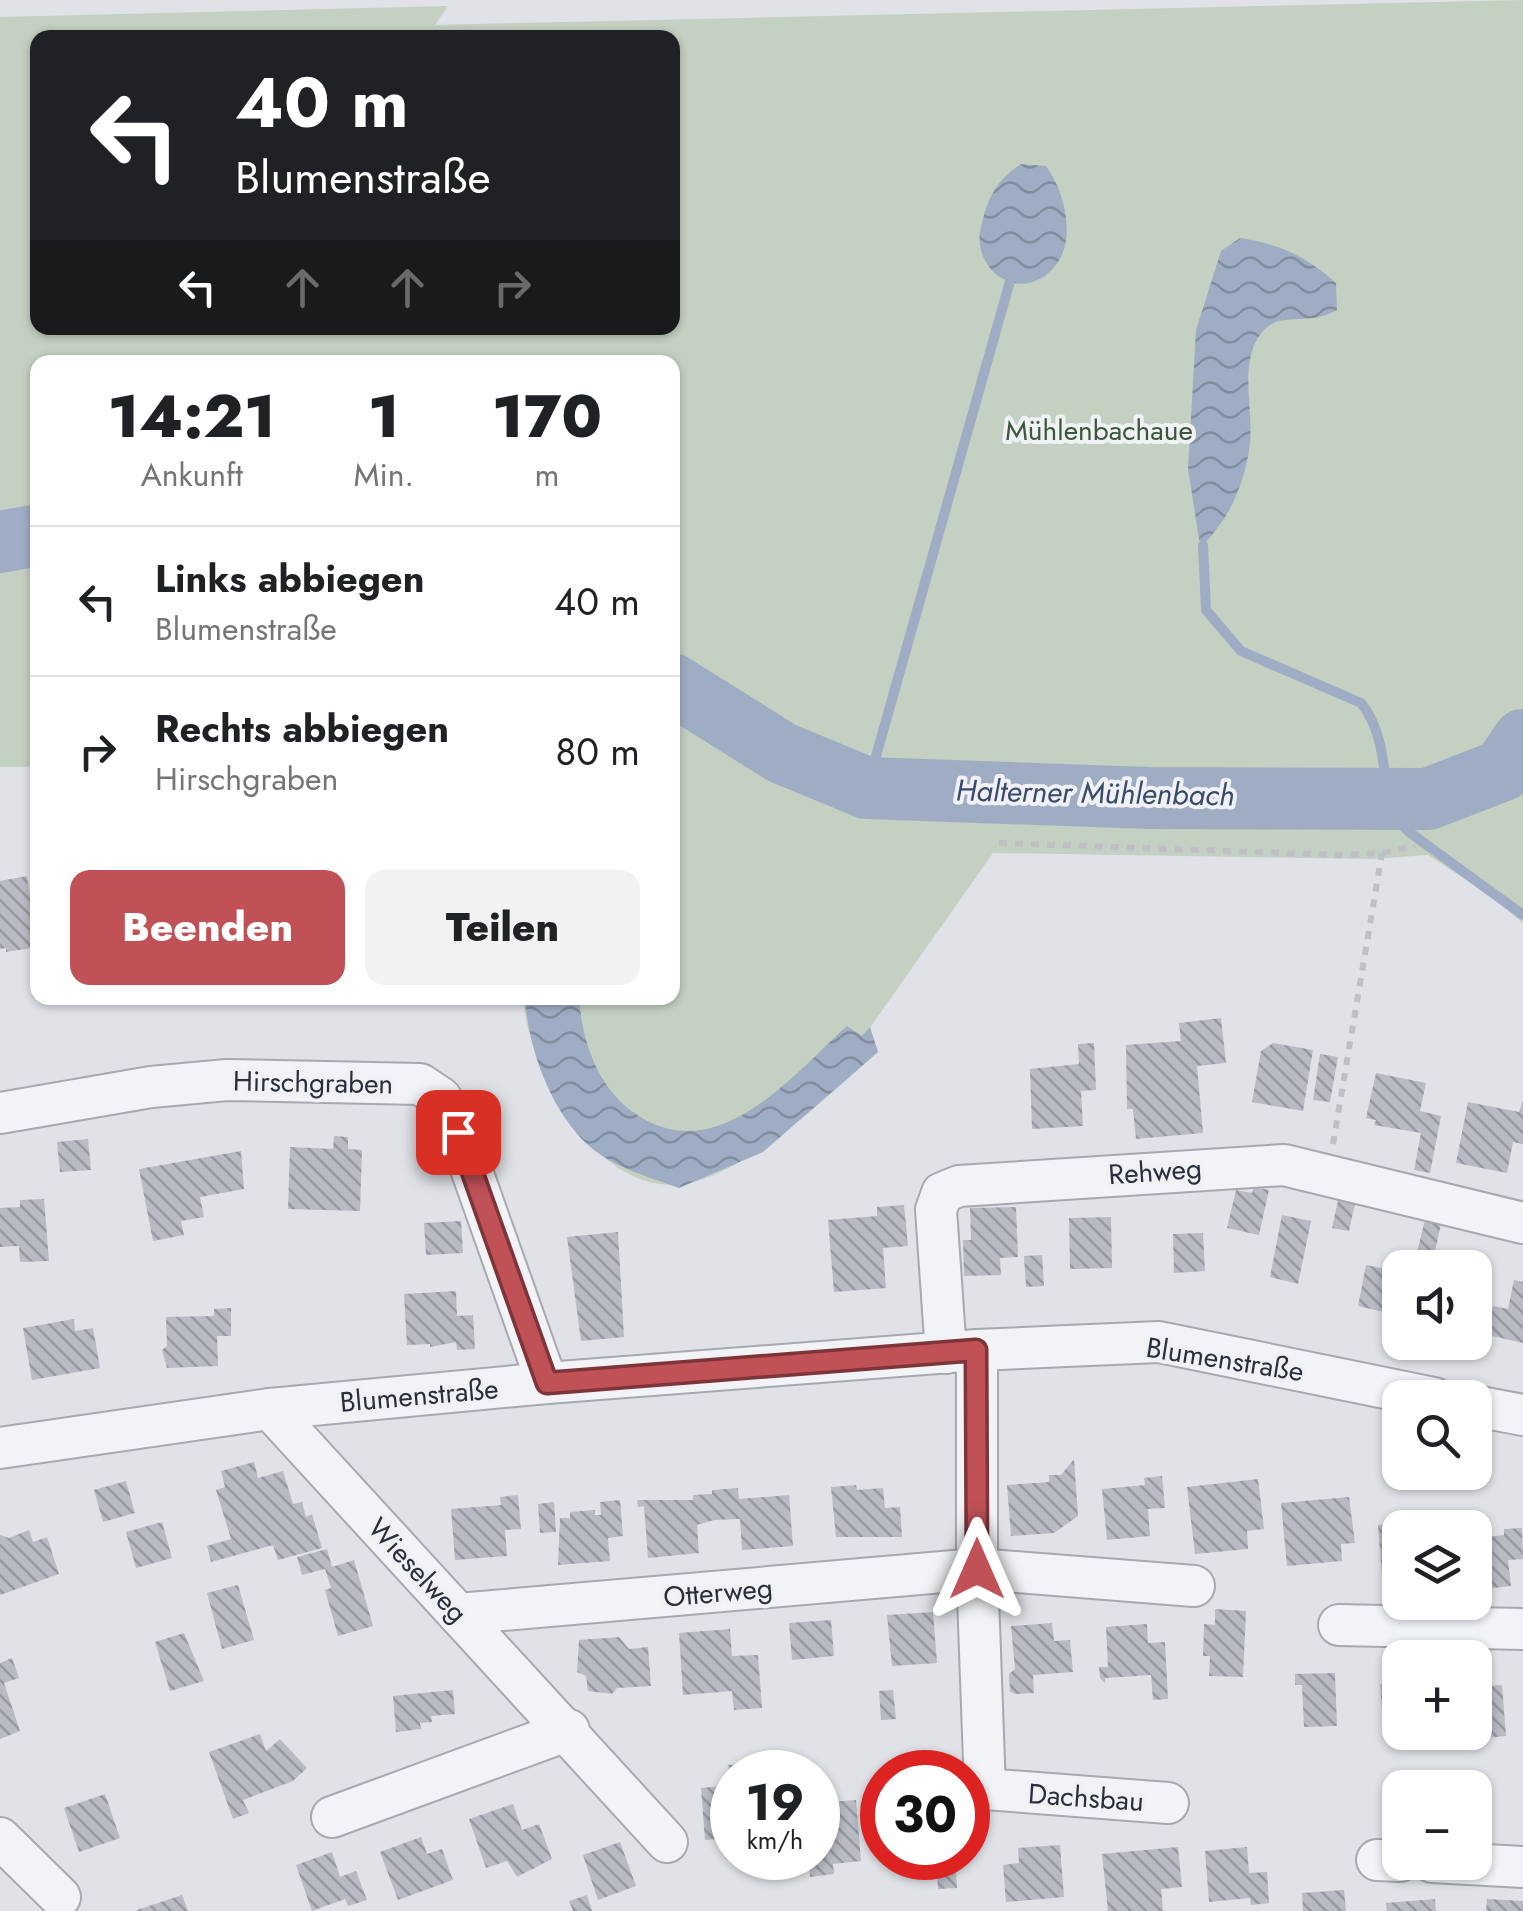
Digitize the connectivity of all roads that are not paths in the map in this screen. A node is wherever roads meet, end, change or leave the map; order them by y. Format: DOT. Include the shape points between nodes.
graph roads {
  1 [pos="0,1114"];
  2 [pos="1523,1223"];
  3 [pos="961,1352"];
  4 [pos="547,1383"];
  5 [pos="1382,1387"];
  6 [pos="270,1408"];
  7 [pos="1492,1409"];
  8 [pos="1523,1415"];
  9 [pos="0,1448"];
  10 [pos="977,1569"];
  11 [pos="1194,1586"];
  12 [pos="458,1614"];
  13 [pos="1339,1625"];
  14 [pos="1523,1630"];
  15 [pos="569,1730"];
  16 [pos="1168,1803"];
  17 [pos="332,1816"];
  18 [pos="667,1842"];
  19 [pos="4,1848"];
  20 [pos="1492,1865"];
  21 [pos="1523,1867"];
  22 [pos="60,1897"];
  1 -- 4 [label="street, Hirschgraben" via="226,1080 420,1084 441,1098 458,1132"];
  2 -- 3 [label="street, Rehweg" via="1284,1165 959,1186 942,1193 936,1210"];
  3 -- 4 [label="street, Blumenstraße"];
  3 -- 5 [label="street, Blumenstraße" via="1159,1342"];
  3 -- 10 [label="street, Dachsbau"];
  4 -- 6 [label="street, Blumenstraße"];
  6 -- 9 [label="street, Blumenstraße"];
  6 -- 12 [label="street, Wieselweg"];
  7 -- 8 [label="street"];
  10 -- 11 [label="street"];
  10 -- 12 [label="street, Otterweg"];
  10 -- 16 [label="street, Dachsbau" via="985,1789"];
  12 -- 15 [label="street, Wieselweg"];
  13 -- 14 [label="street"];
  15 -- 17 [label="street"];
  15 -- 18 [label="street, Wieselweg"];
  19 -- 22 [label="street"];
  20 -- 21 [label="street"];
}
